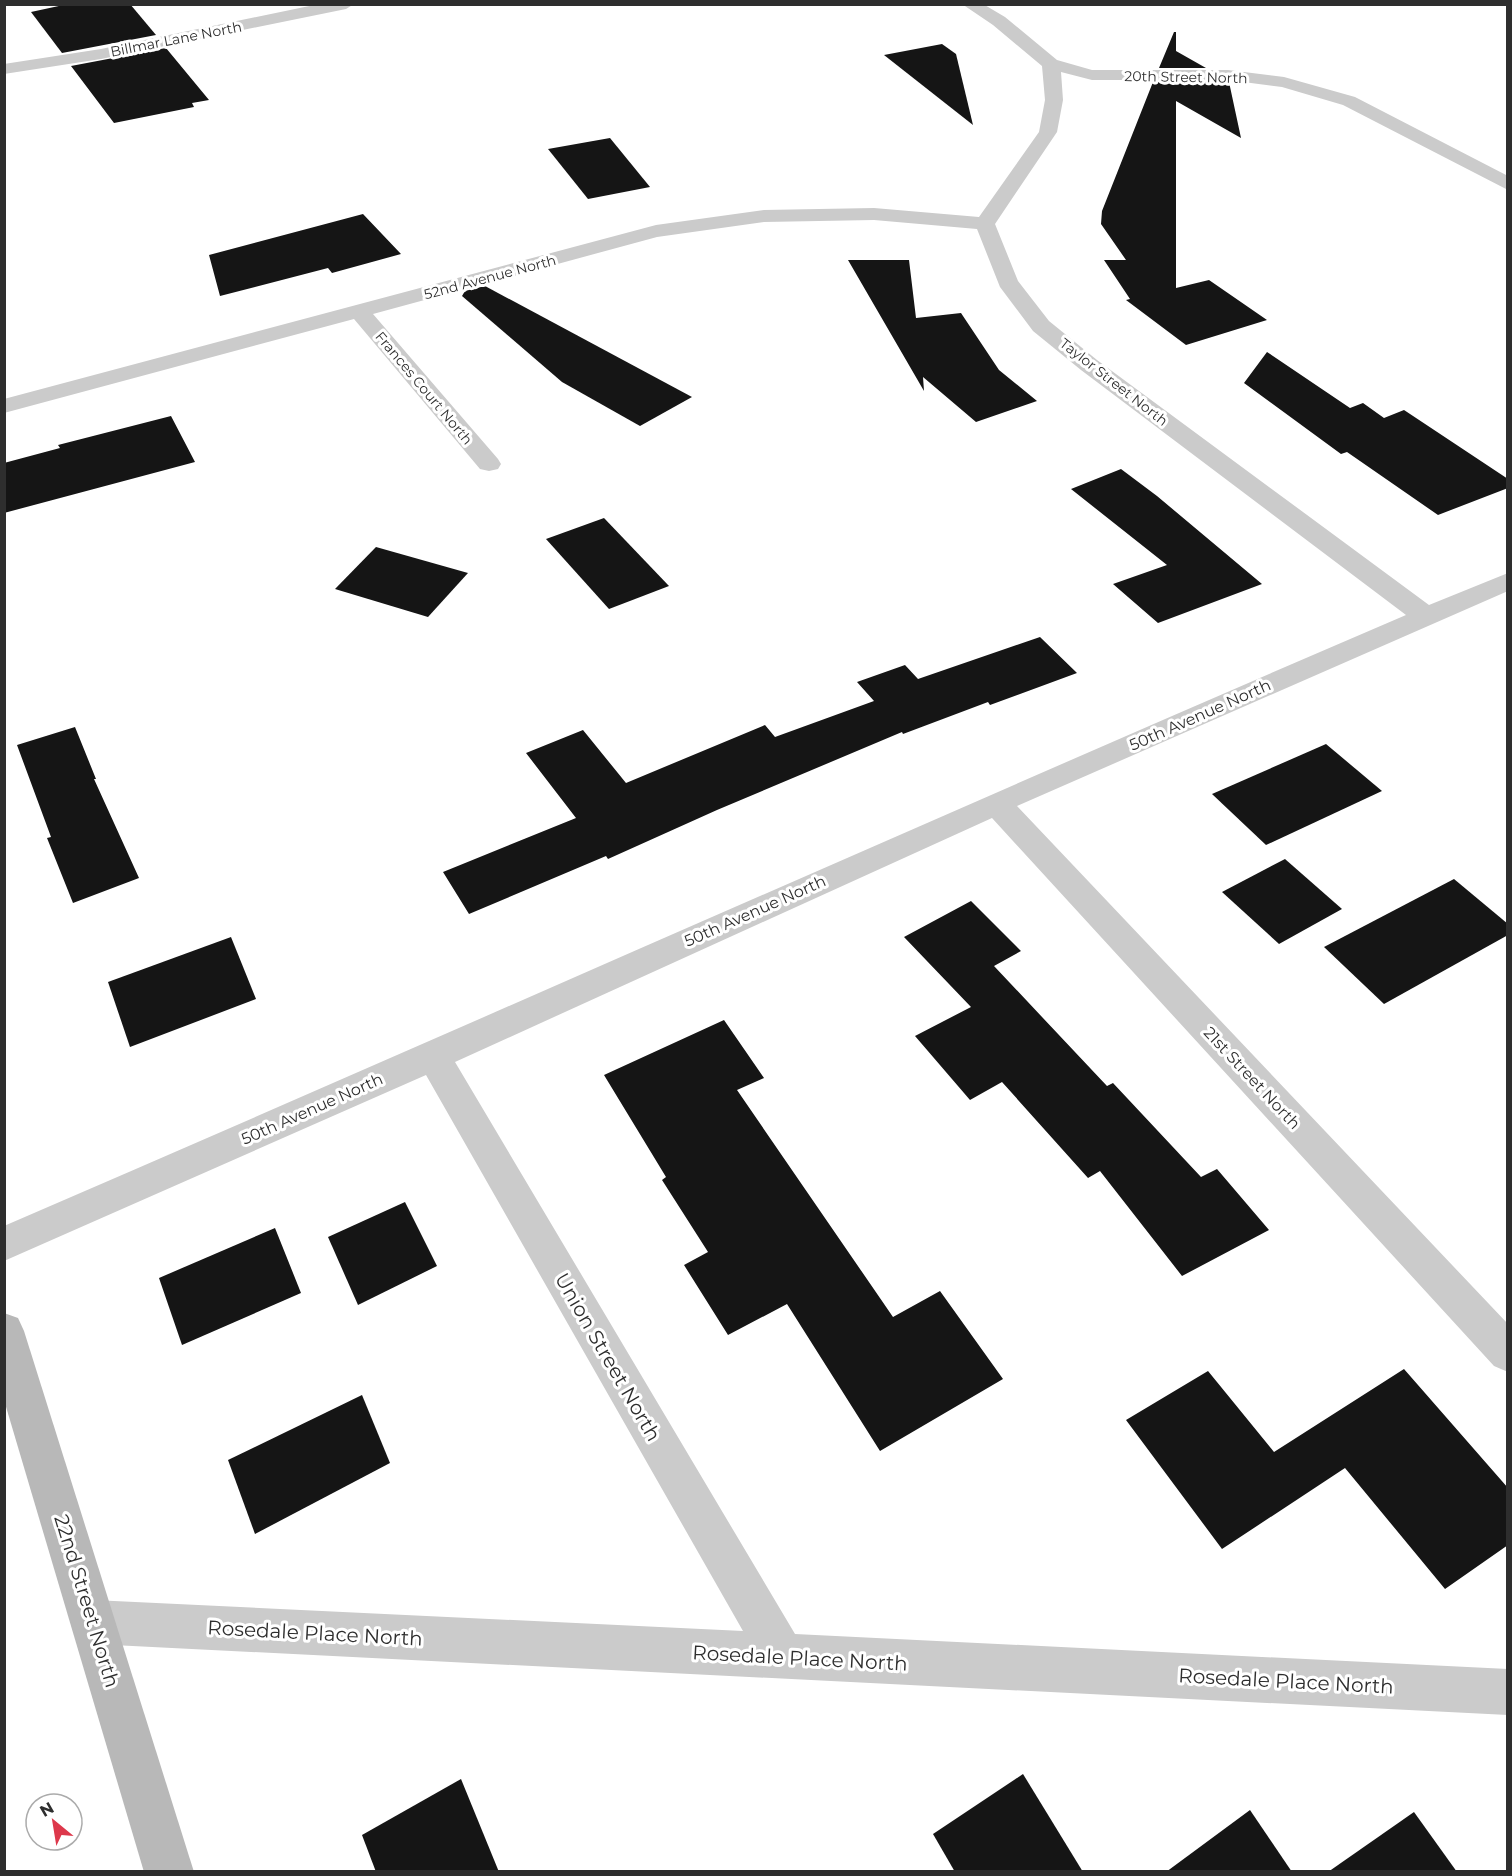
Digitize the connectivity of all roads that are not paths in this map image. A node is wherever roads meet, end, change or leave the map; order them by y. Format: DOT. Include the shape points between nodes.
graph roads {
  1 [pos="346,4"];
  2 [pos="970,4"];
  3 [pos="1051,64"];
  4 [pos="4,69"];
  5 [pos="1508,184"];
  6 [pos="985,224"];
  7 [pos="360,312"];
  8 [pos="4,406"];
  9 [pos="489,464"];
  10 [pos="1508,581"];
  11 [pos="1425,616"];
  12 [pos="996,803"];
  13 [pos="433,1056"];
  14 [pos="4,1244"];
  15 [pos="4,1331"];
  16 [pos="1508,1353"];
  17 [pos="93,1622"];
  18 [pos="783,1657"];
  19 [pos="1508,1692"];
  20 [pos="169,1872"];
  1 -- 4 [label="street, Billmar Lane North" via="90,56"];
  2 -- 3 [label="street, 20th Street North" via="999,21"];
  3 -- 5 [label="street, 20th Street North" via="1092,75 1228,75 1284,82 1349,101"];
  3 -- 6 [label="street" via="1054,99 1048,132"];
  6 -- 7 [label="street, 52nd Avenue North" via="874,214 764,216 656,231"];
  6 -- 11 [label="street, Taylor Street North" via="1008,282 1041,326"];
  7 -- 8 [label="street, 52nd Avenue North"];
  7 -- 9 [label="street, Frances Court North"];
  10 -- 11 [label="street, 50th Avenue North"];
  11 -- 12 [label="street, 50th Avenue North"];
  12 -- 13 [label="street, 50th Avenue North"];
  12 -- 16 [label="street, 21st Street North"];
  13 -- 14 [label="street, 50th Avenue North"];
  13 -- 18 [label="street, Union Street North"];
  15 -- 17 [label="street, 22nd Street North"];
  17 -- 18 [label="street, Rosedale Place North"];
  17 -- 20 [label="street, 22nd Street North"];
  18 -- 19 [label="street, Rosedale Place North"];
}
